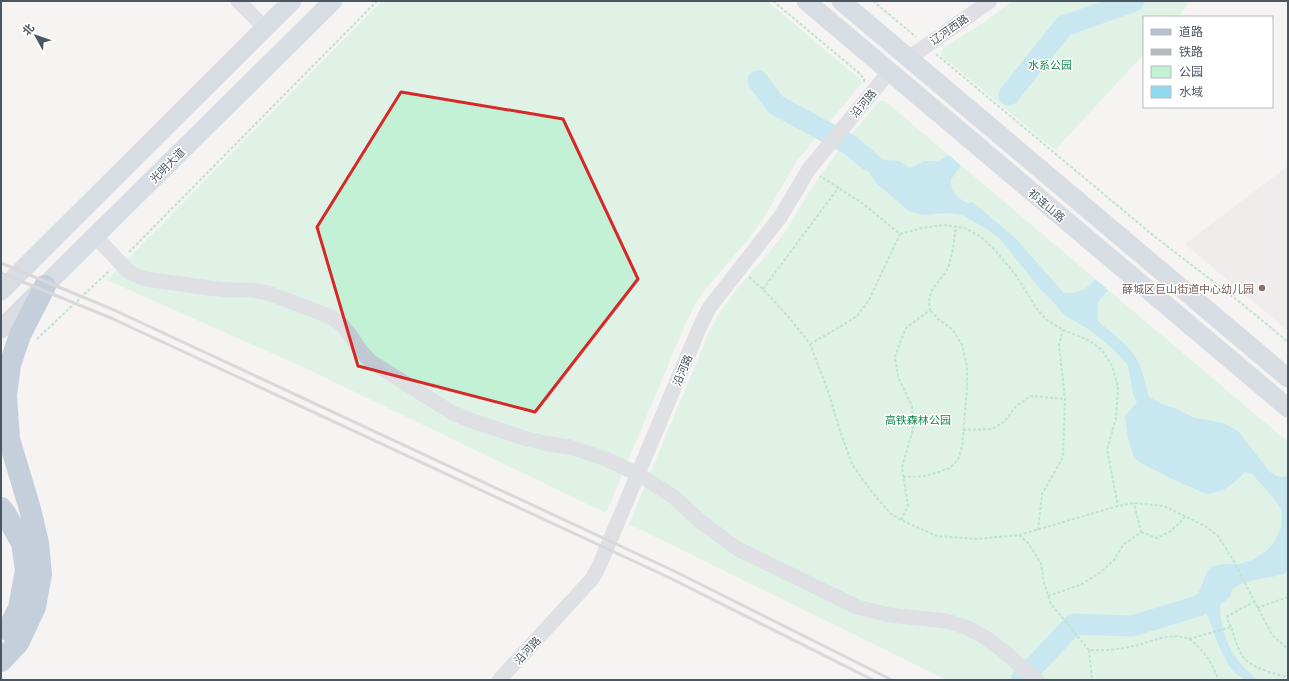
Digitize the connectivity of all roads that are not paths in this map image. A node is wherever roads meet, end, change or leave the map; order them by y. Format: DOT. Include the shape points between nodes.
graph roads {
  1 [pos="238,1"];
  2 [pos="292,1"];
  3 [pos="333,1"];
  4 [pos="806,1"];
  5 [pos="841,1"];
  6 [pos="990,1"];
  7 [pos="265,28"];
  8 [pos="908,58"];
  9 [pos="889,72"];
  10 [pos="95,236"];
  11 [pos="45,286"];
  12 [pos="1,291"];
  13 [pos="1,330"];
  14 [pos="1288,378"];
  15 [pos="1288,408"];
  16 [pos="638,474"];
  17 [pos="1,508"];
  18 [pos="1,640"];
  19 [pos="1,661"];
  20 [pos="499,680"];
  21 [pos="1037,680"];
  1 -- 7 [label="street"];
  2 -- 7 [label="main road"];
  3 -- 10 [label="main road, 光明大道"];
  4 -- 9 [label="main road, 祁连山路"];
  5 -- 8 [label="main road, 祁连山路"];
  6 -- 8 [label="street, 辽河西路"];
  7 -- 12 [label="main road"];
  8 -- 14 [label="main road, 祁连山路"];
  9 -- 15 [label="main road, 祁连山路"];
  9 -- 16 [label="street, 沿河路" via="810,169 781,216 709,308"];
  10 -- 11 [label="main road, 光明大道"];
  10 -- 16 [label="street" via="135,276 210,288 268,293 331,317 341,324 370,360 451,412 524,438 570,447 606,459"];
  11 -- 13 [label="main road, 光明大道"];
  11 -- 19 [label="highway" via="20,335 10,365 6,395 9,438 32,516 41,574 35,607 18,643"];
  16 -- 20 [label="street, 沿河路" via="592,579"];
  16 -- 21 [label="street" via="674,497 701,522 738,549 857,607 890,615 947,621 968,628 986,638"];
  17 -- 18 [label="highway" via="22,543 26,570 19,608"];
}
